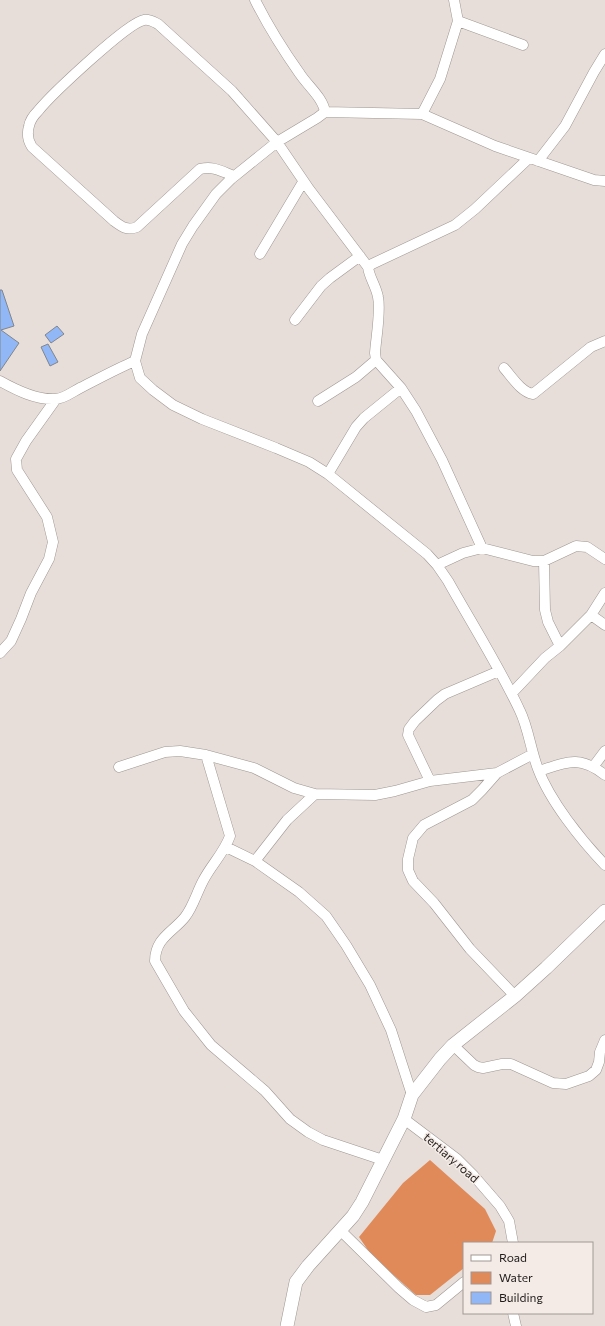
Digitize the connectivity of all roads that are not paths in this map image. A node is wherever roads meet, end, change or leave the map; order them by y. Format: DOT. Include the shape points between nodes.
graph roads {
  1 [pos="255,0"];
  2 [pos="454,0"];
  3 [pos="458,21"];
  4 [pos="523,45"];
  5 [pos="605,54"];
  6 [pos="325,112"];
  7 [pos="422,114"];
  8 [pos="277,142"];
  9 [pos="533,160"];
  10 [pos="234,176"];
  11 [pos="303,182"];
  12 [pos="605,182"];
  13 [pos="260,254"];
  14 [pos="360,256"];
  15 [pos="368,267"];
  16 [pos="295,320"];
  17 [pos="605,341"];
  18 [pos="376,360"];
  19 [pos="134,361"];
  20 [pos="504,368"];
  21 [pos="0,381"];
  22 [pos="401,388"];
  23 [pos="56,400"];
  24 [pos="318,401"];
  25 [pos="328,474"];
  26 [pos="482,548"];
  27 [pos="605,559"];
  28 [pos="544,561"];
  29 [pos="437,565"];
  30 [pos="605,593"];
  31 [pos="592,615"];
  32 [pos="605,625"];
  33 [pos="560,646"];
  34 [pos="0,653"];
  35 [pos="499,671"];
  36 [pos="512,694"];
  37 [pos="605,751"];
  38 [pos="532,754"];
  39 [pos="206,755"];
  40 [pos="119,767"];
  41 [pos="594,767"];
  42 [pos="538,771"];
  43 [pos="497,773"];
  44 [pos="605,775"];
  45 [pos="430,781"];
  46 [pos="315,794"];
  47 [pos="226,847"];
  48 [pos="255,862"];
  49 [pos="605,865"];
  50 [pos="605,911"];
  51 [pos="515,996"];
  52 [pos="605,1040"];
  53 [pos="454,1045"];
  54 [pos="412,1094"];
  55 [pos="404,1119"];
  56 [pos="383,1160"];
  57 [pos="341,1231"];
  58 [pos="513,1242"];
  59 [pos="463,1283"];
  60 [pos="513,1314"];
  61 [pos="287,1326"];
  62 [pos="516,1326"];
  1 -- 6 [label="street" via="301,76 324,105"];
  2 -- 3 [label="street"];
  3 -- 4 [label="street"];
  3 -- 7 [label="street" via="440,79"];
  5 -- 9 [label="street" via="565,126"];
  6 -- 7 [label="street"];
  6 -- 8 [label="street"];
  7 -- 9 [label="street"];
  8 -- 10 [label="street"];
  8 -- 10 [label="street" via="232,91 151,20 144,20 124,31 71,77 38,110 29,126 28,135 32,147 114,221 130,229 137,227 200,169 215,168"];
  8 -- 11 [label="street"];
  9 -- 12 [label="street"];
  9 -- 15 [label="street" via="455,225"];
  10 -- 19 [label="street" via="216,194 182,244 142,334"];
  11 -- 13 [label="street"];
  11 -- 14 [label="street"];
  14 -- 15 [label="street"];
  14 -- 16 [label="street" via="321,286"];
  15 -- 18 [label="street" via="379,304"];
  17 -- 20 [label="street" via="591,347 533,394 524,390"];
  18 -- 22 [label="street"];
  18 -- 24 [label="street" via="356,377"];
  19 -- 23 [label="street"];
  19 -- 25 [label="street" via="140,378 173,405 309,462"];
  21 -- 23 [label="street" via="24,393"];
  22 -- 25 [label="street" via="356,427"];
  22 -- 26 [label="street" via="442,460"];
  23 -- 34 [label="street" via="16,459 17,470 47,517 53,542 49,559 31,593 22,619 11,641"];
  25 -- 29 [label="street" via="427,554"];
  26 -- 28 [label="street" via="533,561"];
  26 -- 29 [label="street"];
  27 -- 28 [label="street" via="587,547 576,546"];
  28 -- 33 [label="street" via="545,610"];
  29 -- 35 [label="street"];
  30 -- 31 [label="street"];
  31 -- 32 [label="street"];
  31 -- 33 [label="street"];
  33 -- 36 [label="street" via="545,658"];
  35 -- 36 [label="street"];
  35 -- 45 [label="street" via="445,694 414,721 408,735"];
  36 -- 38 [label="street" via="521,713"];
  37 -- 41 [label="street"];
  38 -- 42 [label="street"];
  38 -- 43 [label="street"];
  39 -- 40 [label="street" via="180,751 165,752"];
  39 -- 46 [label="street" via="254,768 294,788"];
  39 -- 47 [label="street" via="230,836"];
  41 -- 42 [label="street" via="583,762 573,762"];
  41 -- 44 [label="street"];
  42 -- 49 [label="street" via="562,812"];
  43 -- 45 [label="street"];
  43 -- 51 [label="street" via="472,800 424,825 413,838 408,870 413,881"];
  45 -- 46 [label="street" via="375,795"];
  46 -- 48 [label="street" via="286,820"];
  47 -- 48 [label="street"];
  47 -- 56 [label="street" via="203,880 186,916 158,946 155,961 184,1011 211,1045 265,1091 290,1119 323,1140"];
  48 -- 54 [label="street" via="300,892 326,916 338,933 370,985 391,1030"];
  50 -- 51 [label="street"];
  51 -- 53 [label="street"];
  52 -- 53 [label="street" via="596,1070 589,1076 566,1084 553,1083 511,1064 478,1067"];
  53 -- 54 [label="street"];
  54 -- 55 [label="street"];
  55 -- 56 [label="street"];
  55 -- 58 [label="street, tertiary road" via="457,1159 474,1176 500,1206 509,1221"];
  56 -- 57 [label="street" via="362,1202"];
  57 -- 59 [label="street" via="399,1288 426,1307 436,1305"];
  57 -- 61 [label="street" via="296,1282"];
  60 -- 62 [label="street"];
}
